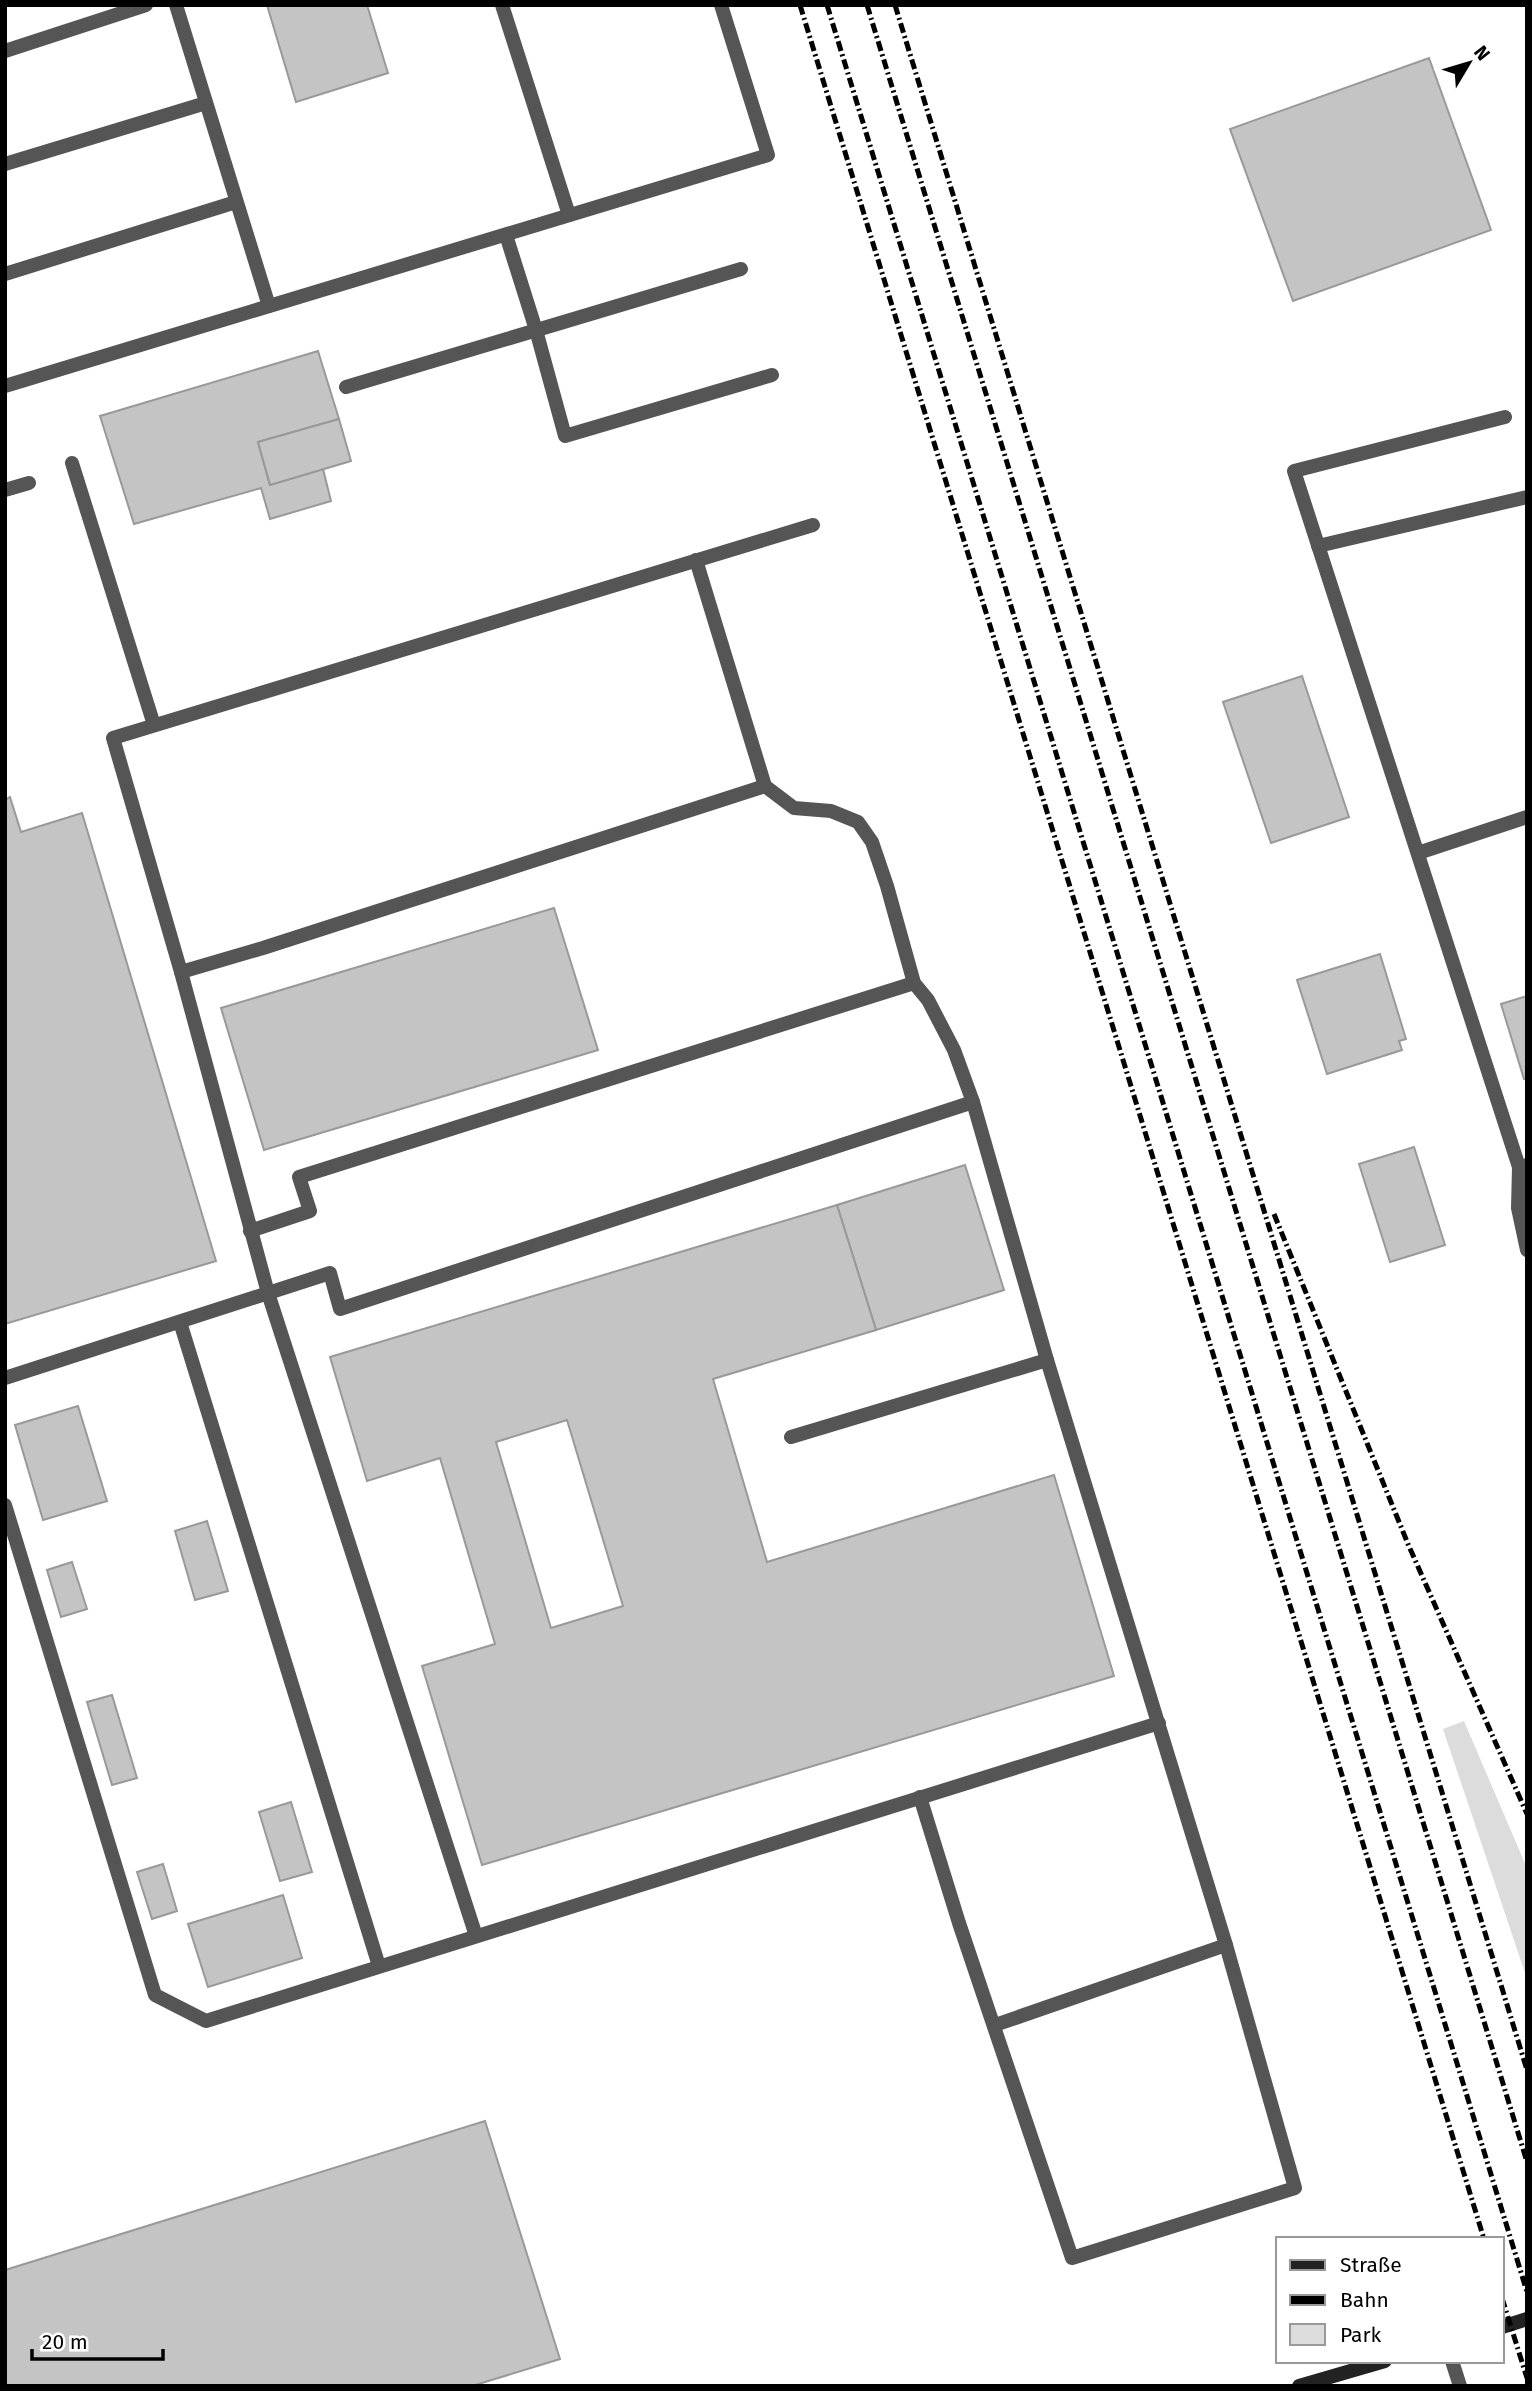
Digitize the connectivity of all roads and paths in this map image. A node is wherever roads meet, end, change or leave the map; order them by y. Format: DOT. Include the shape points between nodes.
graph roads {
  1 [pos="146,5"];
  2 [pos="176,5"];
  3 [pos="502,5"];
  4 [pos="721,5"];
  5 [pos="5,51"];
  6 [pos="206,103"];
  7 [pos="5,164"];
  8 [pos="236,202"];
  9 [pos="569,215"];
  10 [pos="506,234"];
  11 [pos="741,269"];
  12 [pos="5,274"];
  13 [pos="269,306"];
  14 [pos="536,330"];
  15 [pos="772,375"];
  16 [pos="5,386"];
  17 [pos="346,387"];
  18 [pos="1505,417"];
  19 [pos="72,463"];
  20 [pos="29,483"];
  21 [pos="5,490"];
  22 [pos="1526,499"];
  23 [pos="813,525"];
  24 [pos="1318,546"];
  25 [pos="695,560"];
  26 [pos="155,725"];
  27 [pos="765,786"];
  28 [pos="1527,817"];
  29 [pos="1418,853"];
  30 [pos="181,972"];
  31 [pos="914,983"];
  32 [pos="973,1102"];
  33 [pos="1523,1166"];
  34 [pos="250,1231"];
  35 [pos="1527,1250"];
  36 [pos="268,1293"];
  37 [pos="180,1322"];
  38 [pos="1047,1360"];
  39 [pos="5,1378"];
  40 [pos="791,1437"];
  41 [pos="5,1505"];
  42 [pos="1158,1723"];
  43 [pos="920,1797"];
  44 [pos="476,1936"];
  45 [pos="1226,1945"];
  46 [pos="379,1966"];
  47 [pos="995,2025"];
  48 [pos="1527,2319"];
  49 [pos="1504,2326"];
  50 [pos="1378,2363"];
  51 [pos="1453,2363"];
  52 [pos="1299,2386"];
  53 [pos="1460,2386"];
  1 -- 5 [label="street"];
  2 -- 6 [label="street"];
  3 -- 9 [label="street"];
  4 -- 9 [label="street" via="768,155"];
  6 -- 7 [label="street"];
  6 -- 8 [label="street"];
  8 -- 12 [label="street"];
  8 -- 13 [label="street"];
  9 -- 10 [label="street"];
  10 -- 13 [label="street"];
  10 -- 14 [label="street"];
  11 -- 14 [label="street"];
  13 -- 16 [label="street"];
  14 -- 15 [label="street" via="565,436"];
  14 -- 17 [label="street"];
  18 -- 24 [label="street" via="1294,471"];
  19 -- 26 [label="street"];
  20 -- 21 [label="street"];
  22 -- 24 [label="street"];
  23 -- 25 [label="street"];
  24 -- 29 [label="street"];
  25 -- 26 [label="street"];
  25 -- 27 [label="street"];
  26 -- 30 [label="street" via="113,738"];
  27 -- 30 [label="street"];
  27 -- 31 [label="street" via="794,808 831,811 858,822 872,842"];
  28 -- 29 [label="street"];
  29 -- 33 [label="street"];
  30 -- 34 [label="street"];
  31 -- 32 [label="street" via="954,1050"];
  31 -- 34 [label="street" via="299,1177 310,1211"];
  32 -- 36 [label="street" via="340,1309 330,1273"];
  32 -- 38 [label="street"];
  33 -- 35 [label="street" via="1518,1208"];
  34 -- 36 [label="street"];
  36 -- 37 [label="street"];
  36 -- 44 [label="street"];
  37 -- 39 [label="street"];
  37 -- 46 [label="street"];
  38 -- 40 [label="street"];
  38 -- 42 [label="street"];
  41 -- 46 [label="street" via="155,1995 206,2021"];
  42 -- 43 [label="street"];
  42 -- 45 [label="street"];
  43 -- 44 [label="street"];
  43 -- 47 [label="street"];
  44 -- 46 [label="street"];
  45 -- 47 [label="street"];
  45 -- 47 [label="street" via="1295,2188 1072,2258"];
  48 -- 49 [label="main road"];
  50 -- 52 [label="main road"];
  51 -- 53 [label="street"];
}
